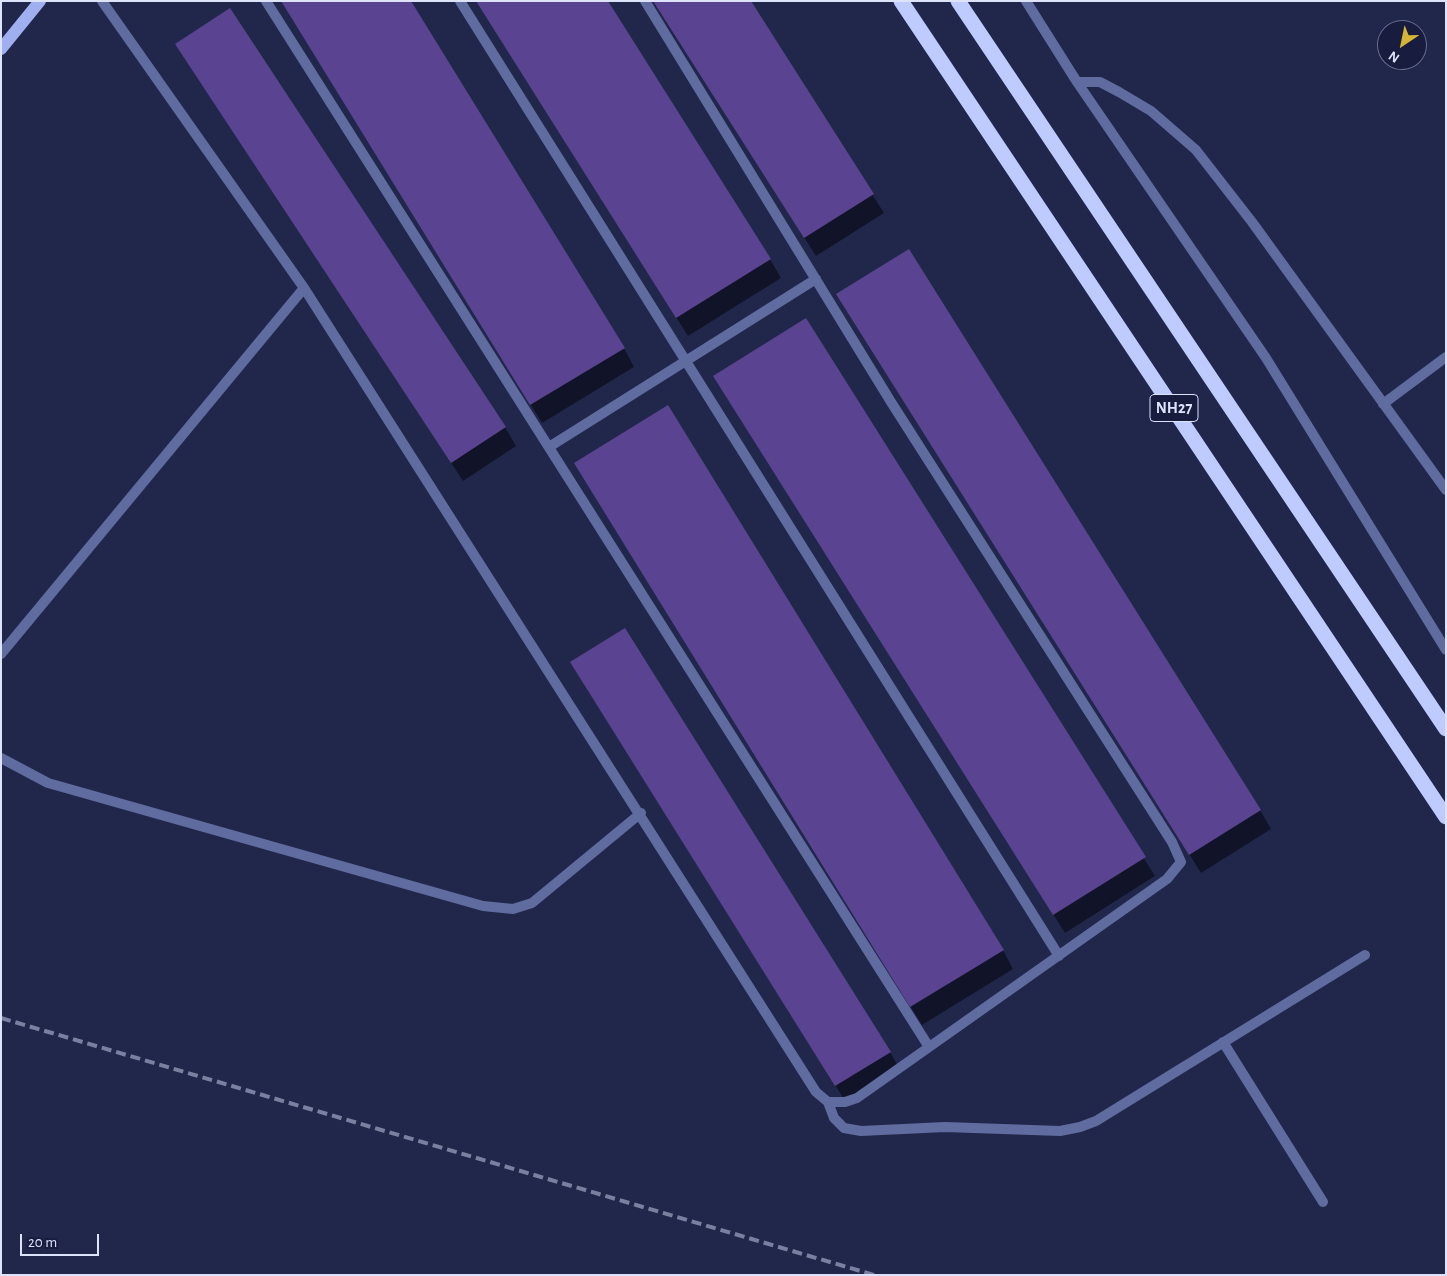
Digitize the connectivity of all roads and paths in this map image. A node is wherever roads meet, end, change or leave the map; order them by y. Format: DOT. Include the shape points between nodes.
graph roads {
  1 [pos="40,1"];
  2 [pos="102,1"];
  3 [pos="266,1"];
  4 [pos="460,1"];
  5 [pos="645,1"];
  6 [pos="901,1"];
  7 [pos="958,1"];
  8 [pos="1026,1"];
  9 [pos="1,49"];
  10 [pos="1077,82"];
  11 [pos="816,279"];
  12 [pos="304,288"];
  13 [pos="1446,357"];
  14 [pos="686,361"];
  15 [pos="1384,404"];
  16 [pos="549,447"];
  17 [pos="1446,490"];
  18 [pos="1446,650"];
  19 [pos="1,654"];
  20 [pos="1446,729"];
  21 [pos="1,758"];
  22 [pos="641,813"];
  23 [pos="1446,817"];
  24 [pos="1365,955"];
  25 [pos="1059,956"];
  26 [pos="1224,1042"];
  27 [pos="929,1047"];
  28 [pos="828,1102"];
  29 [pos="1323,1202"];
  1 -- 9 [label="main road"];
  2 -- 12 [label="street"];
  3 -- 16 [label="street"];
  4 -- 14 [label="street"];
  5 -- 11 [label="street"];
  6 -- 23 [label="highway, NH27"];
  7 -- 20 [label="highway, NH27"];
  8 -- 10 [label="street"];
  10 -- 15 [label="street" via="1100,82 1119,92 1151,111 1196,150"];
  10 -- 18 [label="street" via="1266,358"];
  11 -- 14 [label="street"];
  11 -- 25 [label="street" via="1172,842 1181,862 1167,879"];
  12 -- 19 [label="street"];
  12 -- 22 [label="street"];
  13 -- 15 [label="street"];
  14 -- 16 [label="street"];
  14 -- 25 [label="street"];
  15 -- 17 [label="street"];
  16 -- 27 [label="street"];
  21 -- 22 [label="street" via="48,783 483,906 512,908 532,903"];
  22 -- 28 [label="street" via="816,1092"];
  24 -- 26 [label="street"];
  25 -- 27 [label="street"];
  26 -- 28 [label="street" via="1096,1121 1060,1131 945,1127 861,1131 844,1128 834,1118"];
  26 -- 29 [label="street"];
  27 -- 28 [label="street" via="857,1098"];
}
